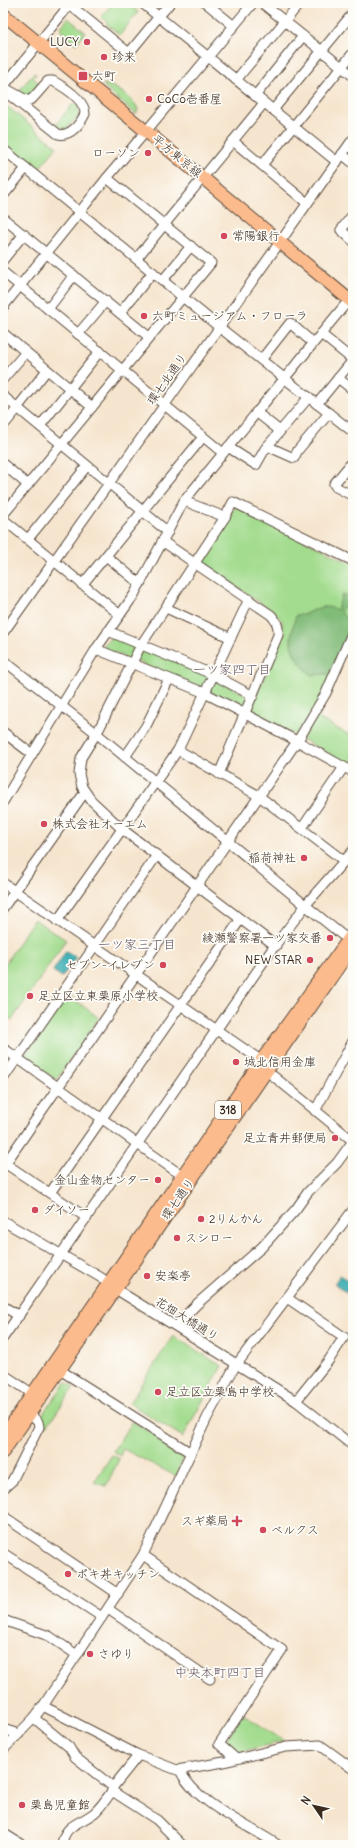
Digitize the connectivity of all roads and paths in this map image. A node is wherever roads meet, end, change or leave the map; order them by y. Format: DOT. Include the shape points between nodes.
graph roads {
  1 [pos="142,3"];
  2 [pos="170,3"];
  3 [pos="206,3"];
  4 [pos="253,3"];
  5 [pos="262,3"];
  6 [pos="300,3"];
  7 [pos="70,4"];
  8 [pos="353,13"];
  9 [pos="3,14"];
  10 [pos="159,17"];
  11 [pos="285,21"];
  12 [pos="234,26"];
  13 [pos="303,36"];
  14 [pos="38,43"];
  15 [pos="322,51"];
  16 [pos="353,53"];
  17 [pos="208,57"];
  18 [pos="342,67"];
  19 [pos="353,76"];
  20 [pos="236,80"];
  21 [pos="3,87"];
  22 [pos="255,96"];
  23 [pos="264,103"];
  24 [pos="273,110"];
  25 [pos="294,127"];
  26 [pos="146,131"];
  27 [pos="353,139"];
  28 [pos="233,141"];
  29 [pos="3,149"];
  30 [pos="342,154"];
  31 [pos="336,162"];
  32 [pos="353,163"];
  33 [pos="262,165"];
  34 [pos="26,168"];
  35 [pos="107,178"];
  36 [pos="203,178"];
  37 [pos="3,196"];
  38 [pos="307,203"];
  39 [pos="80,212"];
  40 [pos="353,214"];
  41 [pos="3,218"];
  42 [pos="165,225"];
  43 [pos="24,234"];
  44 [pos="353,240"];
  45 [pos="279,241"];
  46 [pos="191,246"];
  47 [pos="47,253"];
  48 [pos="137,258"];
  49 [pos="3,260"];
  50 [pos="3,272"];
  51 [pos="153,272"];
  52 [pos="74,276"];
  53 [pos="163,280"];
  54 [pos="20,286"];
  55 [pos="183,296"];
  56 [pos="352,299"];
  57 [pos="106,301"];
  58 [pos="3,307"];
  59 [pos="48,309"];
  60 [pos="120,313"];
  61 [pos="219,327"];
  62 [pos="3,333"];
  63 [pos="78,334"];
  64 [pos="321,334"];
  65 [pos="148,336"];
  66 [pos="313,342"];
  67 [pos="100,351"];
  68 [pos="26,352"];
  69 [pos="261,360"];
  70 [pos="353,360"];
  71 [pos="48,370"];
  72 [pos="122,370"];
  73 [pos="284,378"];
  74 [pos="338,378"];
  75 [pos="3,379"];
  76 [pos="70,389"];
  77 [pos="353,390"];
  78 [pos="3,396"];
  79 [pos="309,397"];
  80 [pos="164,404"];
  81 [pos="317,404"];
  82 [pos="92,407"];
  83 [pos="18,408"];
  84 [pos="256,412"];
  85 [pos="329,413"];
  86 [pos="3,426"];
  87 [pos="40,426"];
  88 [pos="280,431"];
  89 [pos="353,431"];
  90 [pos="203,437"];
  91 [pos="62,445"];
  92 [pos="267,446"];
  93 [pos="226,450"];
  94 [pos="353,461"];
  95 [pos="87,466"];
  96 [pos="4,468"];
  97 [pos="108,483"];
  98 [pos="28,485"];
  99 [pos="353,496"];
  100 [pos="184,501"];
  101 [pos="142,510"];
  102 [pos="3,515"];
  103 [pos="225,517"];
  104 [pos="3,519"];
  105 [pos="168,532"];
  106 [pos="28,540"];
  107 [pos="162,541"];
  108 [pos="106,556"];
  109 [pos="54,561"];
  110 [pos="353,561"];
  111 [pos="195,564"];
  112 [pos="140,584"];
  113 [pos="82,585"];
  114 [pos="249,599"];
  115 [pos="166,608"];
  116 [pos="120,615"];
  117 [pos="108,631"];
  118 [pos="353,631"];
  119 [pos="3,633"];
  120 [pos="231,638"];
  121 [pos="141,645"];
  122 [pos="96,649"];
  123 [pos="3,660"];
  124 [pos="132,664"];
  125 [pos="214,675"];
  126 [pos="169,679"];
  127 [pos="205,693"];
  128 [pos="253,696"];
  129 [pos="61,706"];
  130 [pos="245,714"];
  131 [pos="3,732"];
  132 [pos="96,733"];
  133 [pos="297,741"];
  134 [pos="178,750"];
  135 [pos="32,754"];
  136 [pos="125,757"];
  137 [pos="344,767"];
  138 [pos="353,772"];
  139 [pos="219,774"];
  140 [pos="155,782"];
  141 [pos="85,792"];
  142 [pos="259,796"];
  143 [pos="3,802"];
  144 [pos="302,828"];
  145 [pos="122,829"];
  146 [pos="228,842"];
  147 [pos="353,851"];
  148 [pos="157,856"];
  149 [pos="344,861"];
  150 [pos="3,883"];
  151 [pos="196,887"];
  152 [pos="14,891"];
  153 [pos="305,905"];
  154 [pos="3,908"];
  155 [pos="240,920"];
  156 [pos="57,921"];
  157 [pos="352,940"];
  158 [pos="95,946"];
  159 [pos="276,946"];
  160 [pos="136,974"];
  161 [pos="181,1006"];
  162 [pos="218,1030"];
  163 [pos="353,1041"];
  164 [pos="3,1048"];
  165 [pos="18,1058"];
  166 [pos="264,1065"];
  167 [pos="3,1080"];
  168 [pos="58,1087"];
  169 [pos="315,1110"];
  170 [pos="102,1119"];
  171 [pos="353,1141"];
  172 [pos="138,1144"];
  173 [pos="4,1164"];
  174 [pos="183,1175"];
  175 [pos="50,1193"];
  176 [pos="353,1210"];
  177 [pos="87,1218"];
  178 [pos="3,1221"];
  179 [pos="61,1254"];
  180 [pos="113,1286"];
  181 [pos="287,1298"];
  182 [pos="3,1306"];
  183 [pos="19,1316"];
  184 [pos="177,1326"];
  185 [pos="3,1338"];
  186 [pos="237,1364"];
  187 [pos="60,1370"];
  188 [pos="3,1374"];
  189 [pos="33,1394"];
  190 [pos="296,1401"];
  191 [pos="30,1414"];
  192 [pos="3,1437"];
  193 [pos="353,1446"];
  194 [pos="3,1452"];
  195 [pos="191,1453"];
  196 [pos="3,1489"];
  197 [pos="3,1514"];
  198 [pos="3,1553"];
  199 [pos="143,1555"];
  200 [pos="118,1594"];
  201 [pos="108,1609"];
  202 [pos="102,1617"];
  203 [pos="3,1620"];
  204 [pos="77,1655"];
  205 [pos="210,1679"];
  206 [pos="42,1706"];
  207 [pos="34,1718"];
  208 [pos="3,1729"];
  209 [pos="19,1734"];
  210 [pos="3,1750"];
  211 [pos="136,1754"];
  212 [pos="235,1758"];
  213 [pos="352,1767"];
  214 [pos="180,1770"];
  215 [pos="113,1789"];
  216 [pos="3,1833"];
  217 [pos="22,1845"];
  218 [pos="62,1845"];
  219 [pos="182,1845"];
  220 [pos="278,1845"];
  1 -- 10 [label="street"];
  2 -- 10 [label="street"];
  3 -- 12 [label="street"];
  4 -- 12 [label="street"];
  5 -- 11 [label="street"];
  6 -- 11 [label="street"];
  7 -- 10 [label="street" via="129,53"];
  7 -- 14 [label="street"];
  8 -- 15 [label="street"];
  9 -- 14 [label="main road, 平方東京線"];
  10 -- 17 [label="street"];
  11 -- 13 [label="street"];
  11 -- 20 [label="street"];
  12 -- 17 [label="street"];
  13 -- 15 [label="street"];
  13 -- 22 [label="street"];
  14 -- 21 [label="street"];
  14 -- 26 [label="main road, 平方東京線"];
  15 -- 18 [label="street"];
  15 -- 24 [label="street"];
  16 -- 18 [label="street"];
  17 -- 20 [label="street"];
  17 -- 26 [label="street"];
  18 -- 19 [label="street"];
  18 -- 25 [label="street"];
  20 -- 22 [label="street"];
  21 -- 21 [label="street" via="28,101 48,81 53,81 81,102 85,114 70,133 58,134"];
  22 -- 23 [label="street"];
  23 -- 24 [label="street"];
  23 -- 28 [label="street"];
  24 -- 25 [label="street"];
  25 -- 31 [label="street"];
  25 -- 33 [label="street"];
  26 -- 35 [label="street"];
  26 -- 36 [label="main road, 平方東京線"];
  27 -- 30 [label="street, 環七北通り"];
  28 -- 33 [label="street"];
  28 -- 36 [label="street"];
  29 -- 34 [label="street"];
  30 -- 31 [label="street, 環七北通り"];
  30 -- 32 [label="street"];
  31 -- 38 [label="street, 環七北通り"];
  33 -- 38 [label="street"];
  34 -- 37 [label="street"];
  34 -- 39 [label="street"];
  35 -- 39 [label="street"];
  35 -- 42 [label="street"];
  36 -- 42 [label="street"];
  36 -- 45 [label="main road, 平方東京線"];
  38 -- 45 [label="street, 環七北通り"];
  39 -- 47 [label="street"];
  39 -- 48 [label="street"];
  40 -- 44 [label="street" via="341,230"];
  41 -- 43 [label="street"];
  42 -- 46 [label="street"];
  42 -- 48 [label="street"];
  43 -- 47 [label="street"];
  43 -- 49 [label="street"];
  45 -- 56 [label="main road, 平方東京線"];
  45 -- 61 [label="street, 環七北通り"];
  46 -- 53 [label="street"];
  46 -- 55 [label="street" via="211,263"];
  47 -- 52 [label="street"];
  47 -- 54 [label="street"];
  48 -- 51 [label="street"];
  50 -- 54 [label="street"];
  51 -- 53 [label="street"];
  51 -- 60 [label="street"];
  52 -- 57 [label="street"];
  52 -- 59 [label="street"];
  53 -- 55 [label="street"];
  54 -- 58 [label="street"];
  54 -- 59 [label="street"];
  55 -- 61 [label="street"];
  55 -- 65 [label="street"];
  56 -- 64 [label="street"];
  57 -- 60 [label="street"];
  57 -- 63 [label="street"];
  59 -- 63 [label="street"];
  60 -- 65 [label="street"];
  61 -- 69 [label="street"];
  61 -- 80 [label="street, 環七北通り"];
  62 -- 68 [label="street"];
  63 -- 67 [label="street"];
  64 -- 66 [label="street"];
  64 -- 70 [label="street"];
  65 -- 72 [label="street"];
  66 -- 69 [label="street" via="290,324"];
  66 -- 73 [label="street"];
  67 -- 72 [label="street"];
  67 -- 76 [label="street"];
  68 -- 71 [label="street"];
  68 -- 75 [label="street"];
  69 -- 73 [label="street"];
  70 -- 74 [label="street"];
  71 -- 76 [label="street"];
  71 -- 83 [label="street"];
  72 -- 80 [label="street"];
  72 -- 82 [label="street"];
  73 -- 79 [label="street"];
  73 -- 84 [label="street"];
  74 -- 77 [label="street"];
  74 -- 81 [label="street"];
  76 -- 82 [label="street"];
  76 -- 87 [label="street"];
  78 -- 83 [label="street"];
  79 -- 81 [label="street"];
  79 -- 88 [label="street"];
  80 -- 90 [label="street"];
  80 -- 97 [label="street, 環七北通り"];
  81 -- 85 [label="street"];
  82 -- 91 [label="street"];
  83 -- 86 [label="street"];
  83 -- 87 [label="street"];
  84 -- 88 [label="street"];
  84 -- 93 [label="street"];
  85 -- 89 [label="street"];
  85 -- 92 [label="street" via="294,458"];
  87 -- 91 [label="street"];
  88 -- 92 [label="street"];
  90 -- 93 [label="street"];
  90 -- 101 [label="street"];
  91 -- 95 [label="street"];
  91 -- 98 [label="street"];
  92 -- 93 [label="street" via="256,465"];
  93 -- 100 [label="street"];
  94 -- 99 [label="street" via="334,484"];
  95 -- 97 [label="street"];
  95 -- 106 [label="street"];
  96 -- 98 [label="street"];
  97 -- 101 [label="street"];
  97 -- 109 [label="street, 環七北通り"];
  98 -- 102 [label="street"];
  100 -- 103 [label="street"];
  100 -- 105 [label="street"];
  101 -- 105 [label="street"];
  101 -- 108 [label="street"];
  103 -- 110 [label="street" via="233,502"];
  103 -- 111 [label="street"];
  104 -- 106 [label="street"];
  105 -- 107 [label="street"];
  106 -- 109 [label="street"];
  107 -- 111 [label="street"];
  107 -- 112 [label="street"];
  108 -- 112 [label="street"];
  108 -- 113 [label="street"];
  109 -- 113 [label="street"];
  109 -- 119 [label="street, 環七北通り"];
  111 -- 114 [label="street"];
  111 -- 115 [label="street"];
  112 -- 116 [label="street"];
  113 -- 116 [label="street"];
  114 -- 120 [label="street"];
  114 -- 128 [label="street" via="276,620 279,629"];
  115 -- 120 [label="street"];
  115 -- 121 [label="street"];
  116 -- 117 [label="street"];
  117 -- 121 [label="street"];
  117 -- 122 [label="street"];
  118 -- 133 [label="street" via="326,693"];
  120 -- 125 [label="street"];
  121 -- 124 [label="street"];
  121 -- 125 [label="street"];
  122 -- 124 [label="street"];
  122 -- 129 [label="street"];
  123 -- 129 [label="street"];
  124 -- 126 [label="street"];
  124 -- 132 [label="street"];
  125 -- 127 [label="street"];
  125 -- 128 [label="street"];
  126 -- 127 [label="street"];
  126 -- 136 [label="street" via="146,726"];
  127 -- 130 [label="street"];
  127 -- 134 [label="street"];
  128 -- 130 [label="street"];
  129 -- 132 [label="street"];
  129 -- 135 [label="street"];
  130 -- 133 [label="street"];
  130 -- 139 [label="street"];
  131 -- 135 [label="street"];
  132 -- 136 [label="street"];
  132 -- 141 [label="street" via="81,758 79,774"];
  133 -- 137 [label="street"];
  133 -- 142 [label="street"];
  134 -- 139 [label="street"];
  134 -- 140 [label="street"];
  135 -- 143 [label="street"];
  136 -- 140 [label="street"];
  137 -- 138 [label="street"];
  137 -- 144 [label="street"];
  139 -- 142 [label="street"];
  140 -- 145 [label="street"];
  140 -- 146 [label="street"];
  141 -- 145 [label="street"];
  141 -- 152 [label="street"];
  142 -- 144 [label="street"];
  142 -- 146 [label="street"];
  144 -- 149 [label="street"];
  145 -- 148 [label="street"];
  145 -- 156 [label="street"];
  146 -- 151 [label="street"];
  146 -- 153 [label="street"];
  147 -- 149 [label="street"];
  148 -- 151 [label="street"];
  148 -- 158 [label="street"];
  149 -- 153 [label="street"];
  150 -- 152 [label="street"];
  151 -- 155 [label="street"];
  151 -- 160 [label="street"];
  152 -- 154 [label="street"];
  152 -- 156 [label="street"];
  153 -- 157 [label="street"];
  153 -- 159 [label="street"];
  155 -- 159 [label="street"];
  155 -- 161 [label="street"];
  156 -- 158 [label="street"];
  157 -- 166 [label="main road, 環七通り / 318"];
  158 -- 160 [label="street"];
  158 -- 165 [label="street"];
  159 -- 162 [label="street"];
  160 -- 161 [label="street"];
  160 -- 168 [label="street"];
  161 -- 162 [label="street"];
  161 -- 170 [label="street"];
  162 -- 166 [label="street"];
  162 -- 172 [label="street"];
  163 -- 169 [label="street"];
  164 -- 165 [label="street"];
  165 -- 167 [label="street"];
  165 -- 168 [label="street"];
  166 -- 169 [label="street"];
  166 -- 174 [label="main road, 環七通り / 318"];
  166 -- 180 [label="main road, 環七通り / 318"];
  168 -- 170 [label="street"];
  168 -- 173 [label="street"];
  169 -- 171 [label="street"];
  170 -- 172 [label="street"];
  170 -- 175 [label="street"];
  171 -- 184 [label="street" via="337,1163 311,1188 262,1247 198,1303"];
  172 -- 174 [label="street"];
  172 -- 177 [label="street"];
  173 -- 175 [label="street"];
  174 -- 180 [label="main road, 環七通り / 318"];
  175 -- 177 [label="street"];
  176 -- 181 [label="street"];
  177 -- 179 [label="street"];
  178 -- 179 [label="street, 花畑大橋通り"];
  179 -- 180 [label="street, 花畑大橋通り"];
  179 -- 183 [label="street"];
  180 -- 184 [label="street, 花畑大橋通り"];
  180 -- 187 [label="main road, 環七通り / 318"];
  180 -- 189 [label="main road, 環七通り / 318"];
  181 -- 186 [label="street"];
  181 -- 190 [label="street" via="344,1337"];
  182 -- 183 [label="street"];
  183 -- 185 [label="street"];
  184 -- 186 [label="street, 花畑大橋通り"];
  186 -- 190 [label="street, 花畑大橋通り"];
  186 -- 195 [label="street" via="216,1400"];
  187 -- 191 [label="main road, 環七通り / 318"];
  187 -- 195 [label="street"];
  188 -- 189 [label="street"];
  189 -- 192 [label="main road, 環七通り / 318"];
  190 -- 193 [label="street, 花畑大橋通り"];
  191 -- 194 [label="main road, 環七通り / 318"];
  191 -- 196 [label="street" via="38,1422 38,1427 12,1481"];
  195 -- 199 [label="street"];
  197 -- 200 [label="street"];
  198 -- 202 [label="street"];
  199 -- 200 [label="street"];
  199 -- 212 [label="street" via="282,1650 219,1744"];
  200 -- 201 [label="street"];
  201 -- 202 [label="street"];
  201 -- 205 [label="street"];
  202 -- 204 [label="street"];
  203 -- 204 [label="street" via="48,1636"];
  204 -- 206 [label="street"];
  206 -- 207 [label="street"];
  206 -- 211 [label="street"];
  207 -- 209 [label="street"];
  207 -- 215 [label="street"];
  208 -- 209 [label="street"];
  209 -- 210 [label="street"];
  211 -- 214 [label="street"];
  211 -- 215 [label="street"];
  212 -- 213 [label="street" via="286,1747 320,1745"];
  212 -- 214 [label="street"];
  214 -- 220 [label="street" via="184,1781 202,1796 232,1818"];
  215 -- 218 [label="street" via="94,1813 68,1829"];
  215 -- 219 [label="street" via="157,1820"];
  216 -- 217 [label="street"];
}
